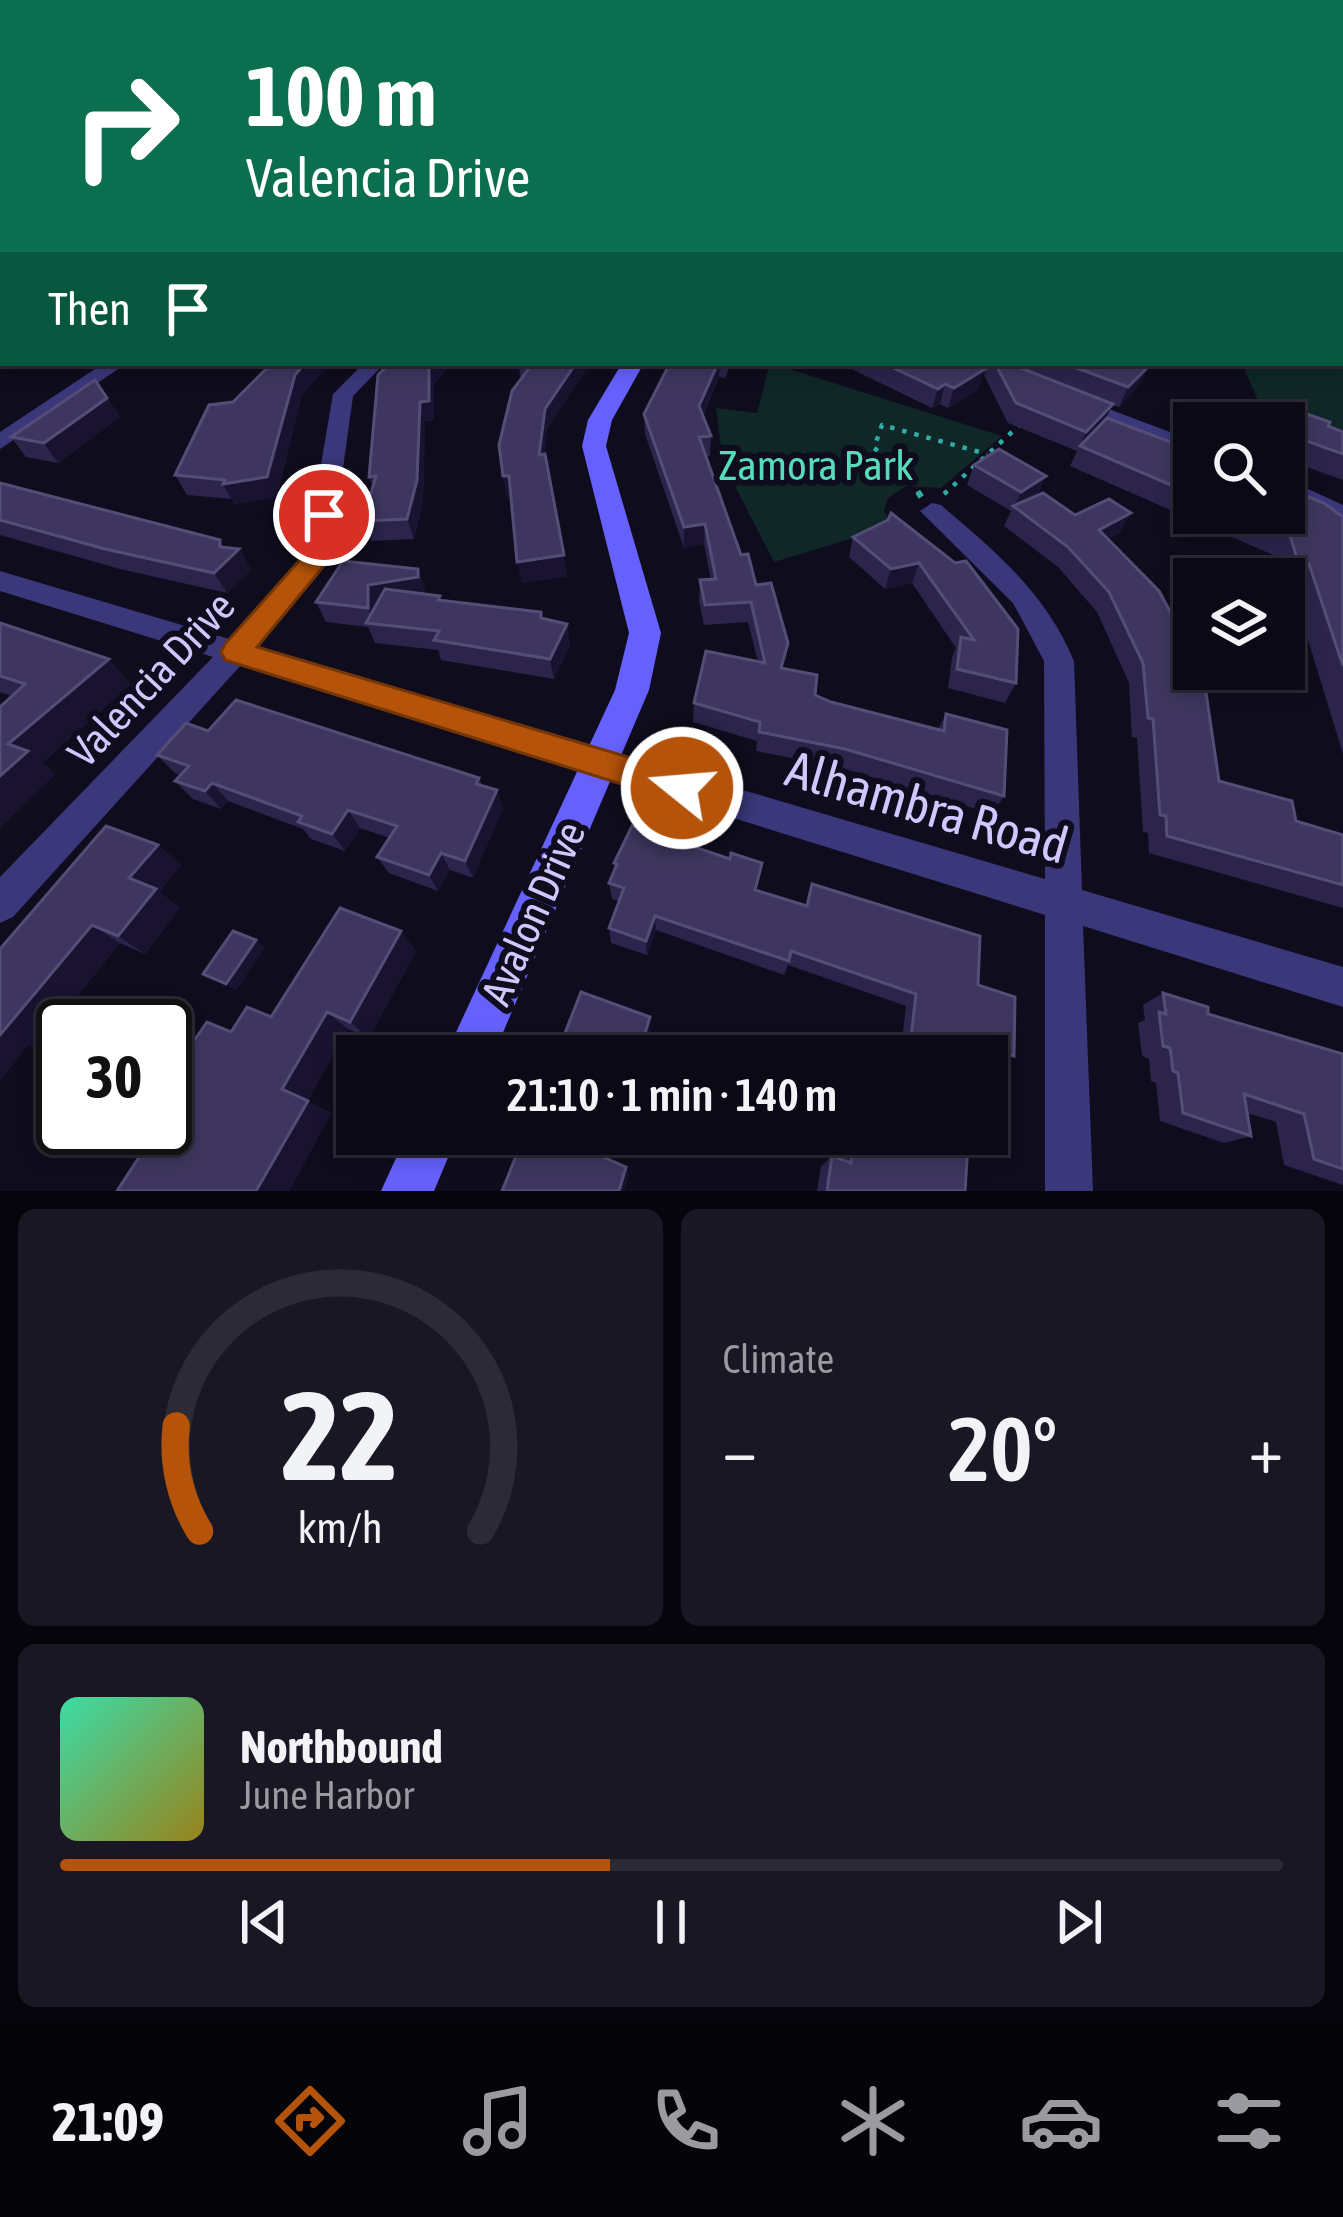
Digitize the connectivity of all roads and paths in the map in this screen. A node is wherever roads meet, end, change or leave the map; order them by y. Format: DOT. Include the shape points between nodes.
graph roads {
  1 [pos="113,366"];
  2 [pos="372,366"];
  3 [pos="631,366"];
  4 [pos="984,366"];
  5 [pos="1044,390"];
  6 [pos="1173,441"];
  7 [pos="0,442"];
  8 [pos="987,454"];
  9 [pos="1305,496"];
  10 [pos="932,511"];
  11 [pos="1343,515"];
  12 [pos="0,581"];
  13 [pos="235,652"];
  14 [pos="600,764"];
  15 [pos="1062,899"];
  16 [pos="0,904"];
  17 [pos="1343,987"];
  18 [pos="478,1035"];
  19 [pos="423,1155"];
  20 [pos="407,1191"];
  21 [pos="1069,1191"];
  1 -- 7 [label="street"];
  2 -- 13 [label="street, Valencia Drive" via="343,394 318,555"];
  3 -- 14 [label="street, Avalon Drive" via="594,446 645,633 632,691"];
  4 -- 5 [label="street"];
  5 -- 6 [label="street"];
  5 -- 8 [label="path"];
  8 -- 10 [label="path"];
  8 -- 10 [label="path" via="882,425 874,448 906,471"];
  9 -- 11 [label="street"];
  10 -- 15 [label="street" via="1015,584 1048,626 1059,661"];
  12 -- 13 [label="street, Alhambra Road"];
  13 -- 14 [label="street, Alhambra Road"];
  13 -- 16 [label="street, Valencia Drive"];
  14 -- 15 [label="street, Alhambra Road"];
  14 -- 18 [label="street, Avalon Drive"];
  15 -- 17 [label="street, Alhambra Road"];
  15 -- 21 [label="street"];
  19 -- 20 [label="street"];
}
